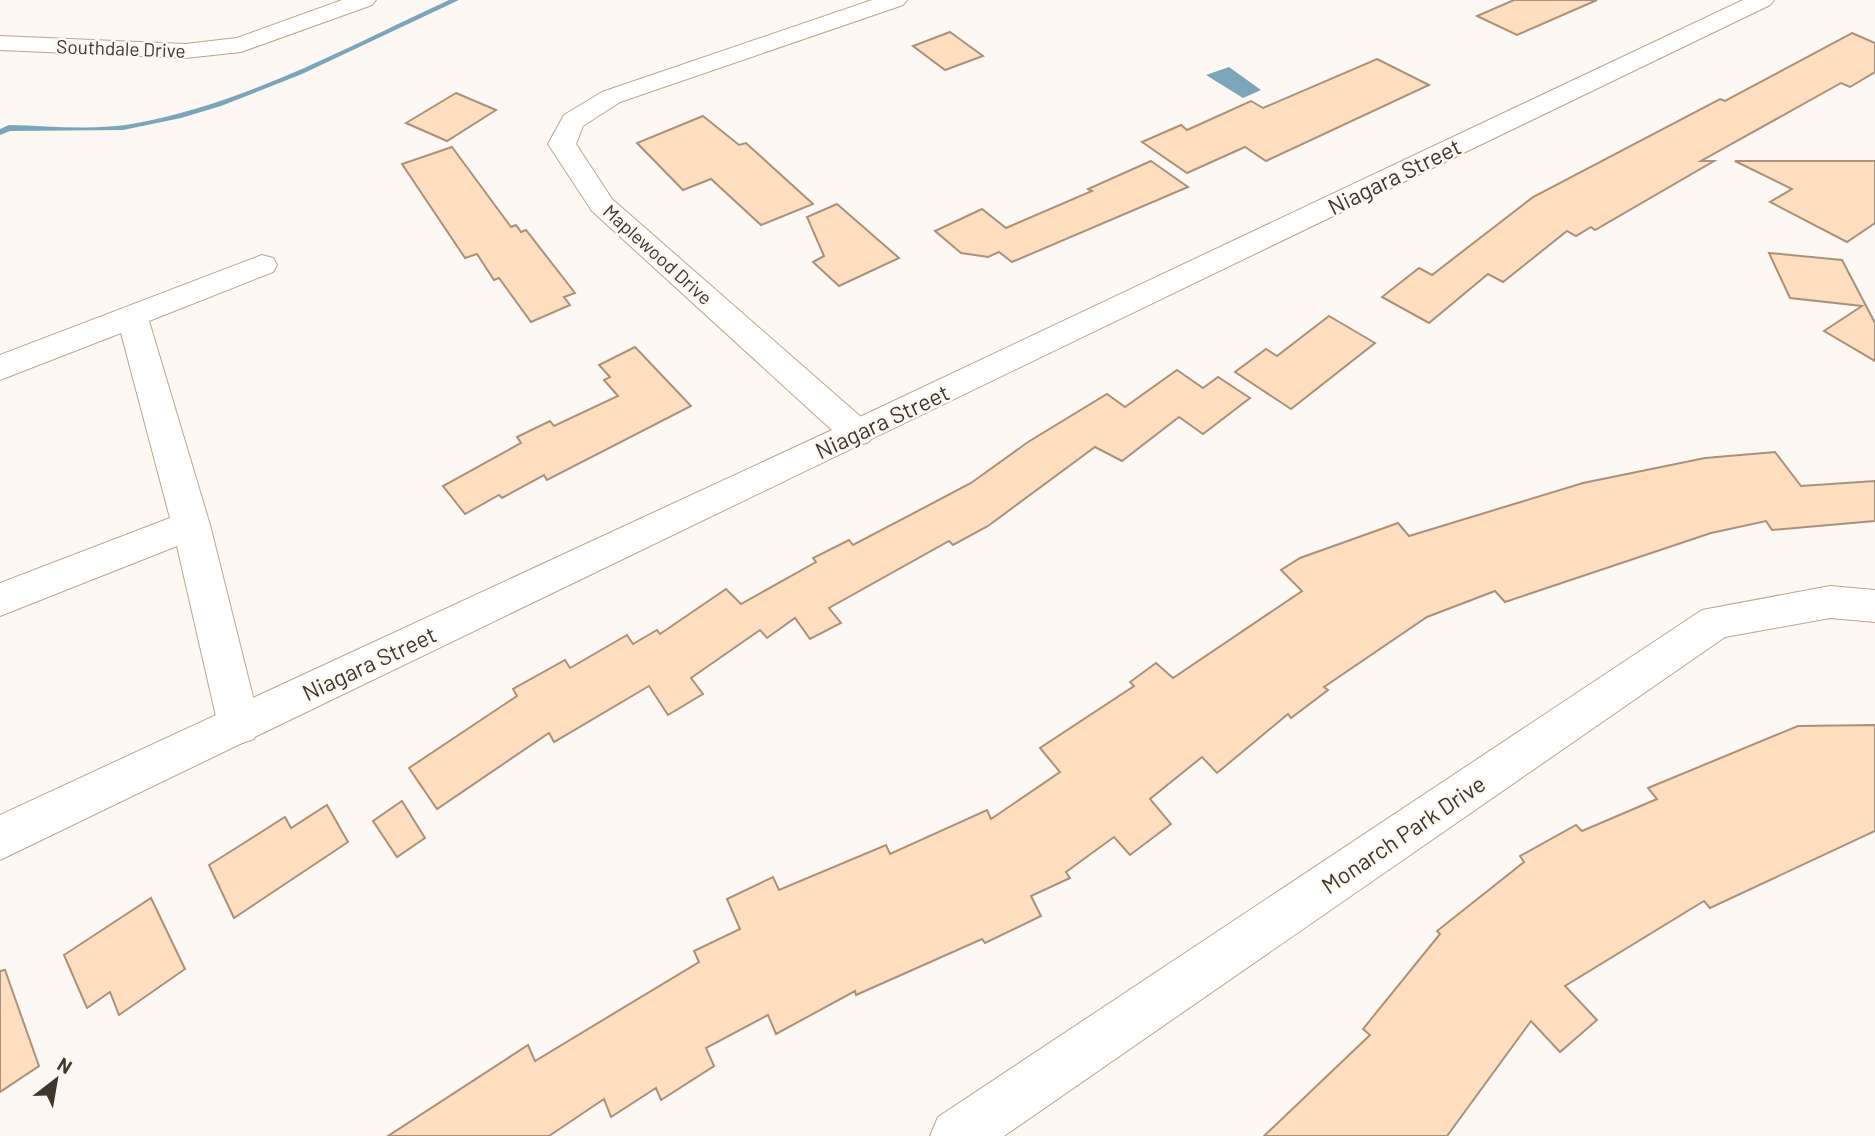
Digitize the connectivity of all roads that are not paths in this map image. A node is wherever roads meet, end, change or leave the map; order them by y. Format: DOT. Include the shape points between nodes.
graph roads {
  1 [pos="364,0"];
  2 [pos="895,0"];
  3 [pos="1762,0"];
  4 [pos="0,43"];
  5 [pos="262,265"];
  6 [pos="132,316"];
  7 [pos="0,368"];
  8 [pos="857,433"];
  9 [pos="191,526"];
  10 [pos="0,600"];
  11 [pos="1875,606"];
  12 [pos="239,725"];
  13 [pos="0,838"];
  14 [pos="957,1136"];
  1 -- 4 [label="street, Southdale Drive" via="241,45 185,51"];
  2 -- 8 [label="street, Maplewood Drive" via="611,97 565,128 562,144 602,205"];
  3 -- 8 [label="street, Niagara Street"];
  5 -- 6 [label="street"];
  6 -- 7 [label="street"];
  6 -- 9 [label="street"];
  8 -- 12 [label="street, Niagara Street"];
  9 -- 10 [label="street"];
  9 -- 12 [label="street"];
  11 -- 14 [label="street, Monarch Park Drive" via="1829,602 1716,622"];
  12 -- 13 [label="street, Niagara Street"];
}
